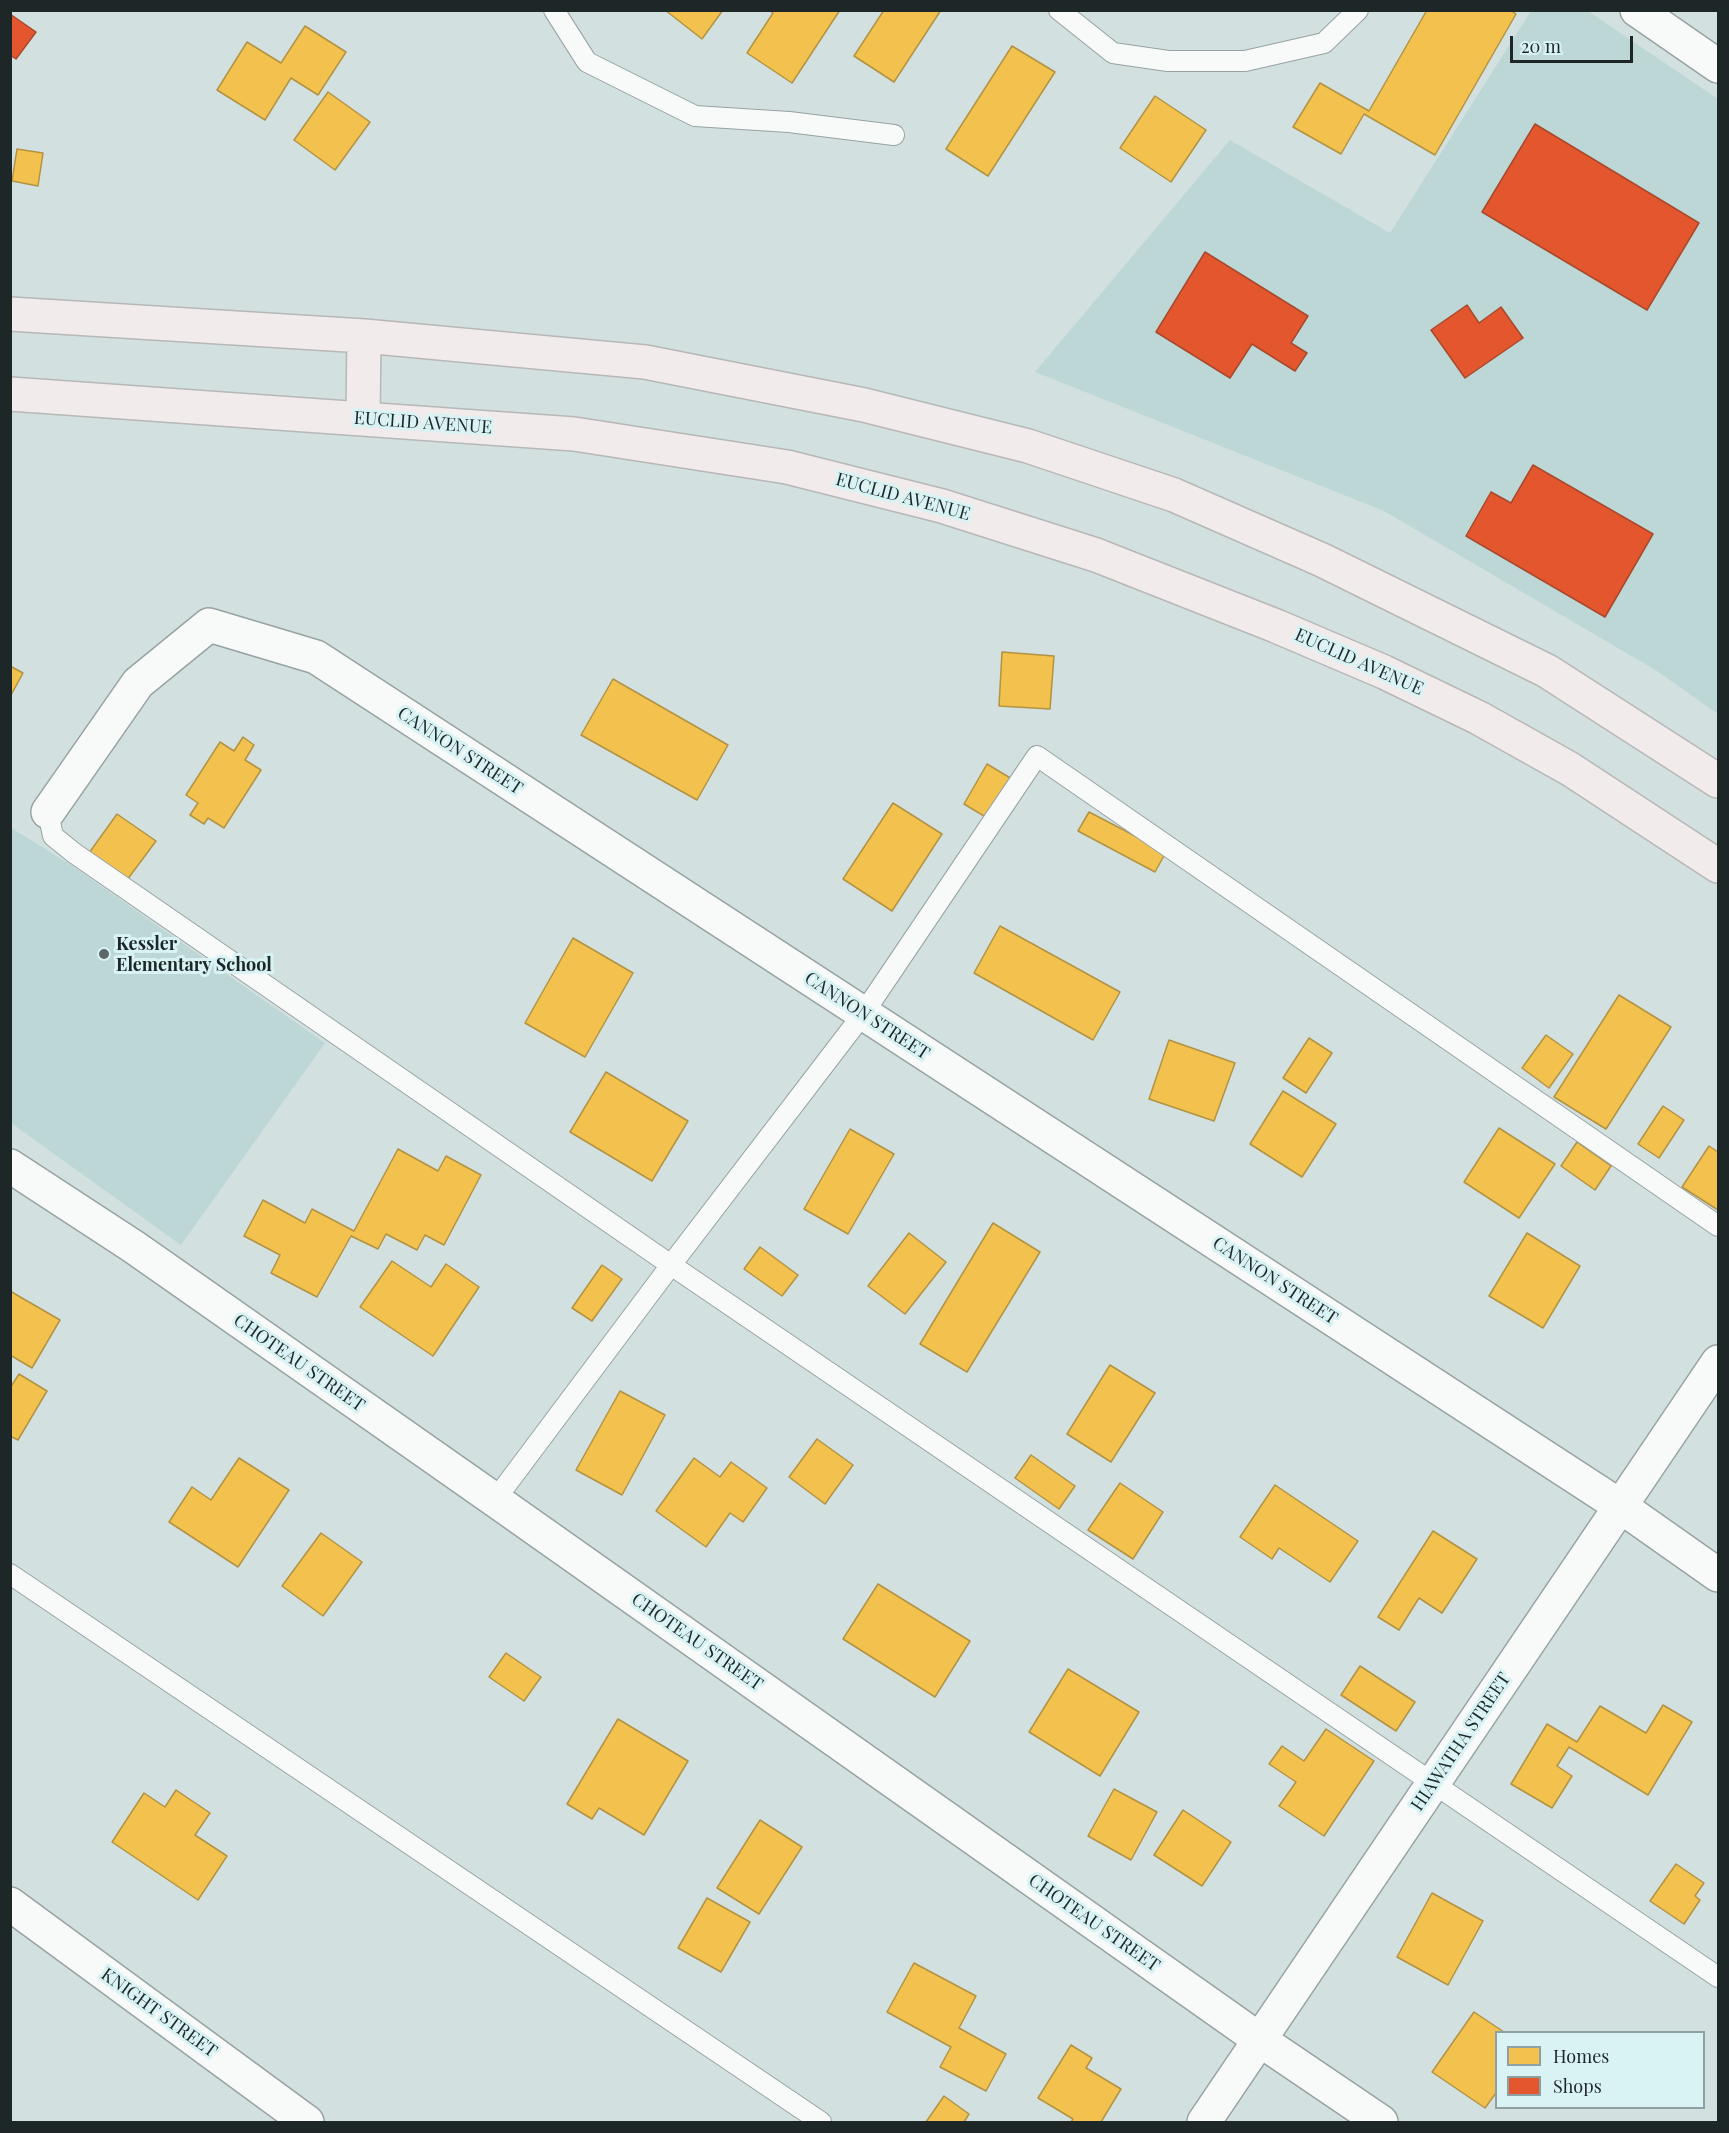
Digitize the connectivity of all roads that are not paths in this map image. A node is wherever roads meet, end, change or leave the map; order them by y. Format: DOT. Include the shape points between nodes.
graph roads {
  1 [pos="554,10"];
  2 [pos="1059,10"];
  3 [pos="1358,10"];
  4 [pos="1636,10"];
  5 [pos="1719,66"];
  6 [pos="894,135"];
  7 [pos="10,314"];
  8 [pos="364,336"];
  9 [pos="10,394"];
  10 [pos="363,419"];
  11 [pos="1719,781"];
  12 [pos="48,812"];
  13 [pos="1719,866"];
  14 [pos="863,1014"];
  15 [pos="10,1166"];
  16 [pos="1719,1226"];
  17 [pos="671,1265"];
  18 [pos="1719,1362"];
  19 [pos="495,1500"];
  20 [pos="1620,1506"];
  21 [pos="10,1574"];
  22 [pos="1719,1575"];
  23 [pos="1432,1784"];
  24 [pos="10,1904"];
  25 [pos="1719,1977"];
  26 [pos="1260,2040"];
  27 [pos="307,2122"];
  28 [pos="821,2122"];
  29 [pos="1204,2122"];
  30 [pos="1381,2122"];
  1 -- 6 [label="lane" via="587,62 695,116"];
  2 -- 3 [label="lane" via="1113,53 1168,61 1245,61 1324,43"];
  4 -- 5 [label="street"];
  7 -- 8 [label="highway"];
  8 -- 10 [label="highway"];
  8 -- 11 [label="highway" via="645,362 864,405 1028,446 1173,495 1322,560 1547,671"];
  9 -- 10 [label="highway, EUCLID AVENUE"];
  10 -- 13 [label="highway, EUCLID AVENUE" via="574,434 787,467 942,506 1096,555 1276,626 1469,713 1570,769"];
  12 -- 14 [label="street, CANNON STREET" via="138,683 209,625 316,657"];
  12 -- 17 [label="lane" via="53,836 74,853"];
  14 -- 16 [label="lane" via="1037,756"];
  14 -- 17 [label="lane"];
  14 -- 20 [label="street, CANNON STREET"];
  15 -- 19 [label="street, CHOTEAU STREET" via="134,1247"];
  17 -- 19 [label="lane"];
  17 -- 23 [label="lane"];
  18 -- 20 [label="street, HIAWATHA STREET"];
  19 -- 26 [label="street, CHOTEAU STREET"];
  20 -- 22 [label="street, CANNON STREET"];
  20 -- 23 [label="street, HIAWATHA STREET"];
  21 -- 28 [label="lane"];
  23 -- 25 [label="lane"];
  23 -- 26 [label="street, HIAWATHA STREET"];
  24 -- 27 [label="street, KNIGHT STREET"];
  26 -- 29 [label="street, HIAWATHA STREET"];
  26 -- 30 [label="street, CHOTEAU STREET"];
}
